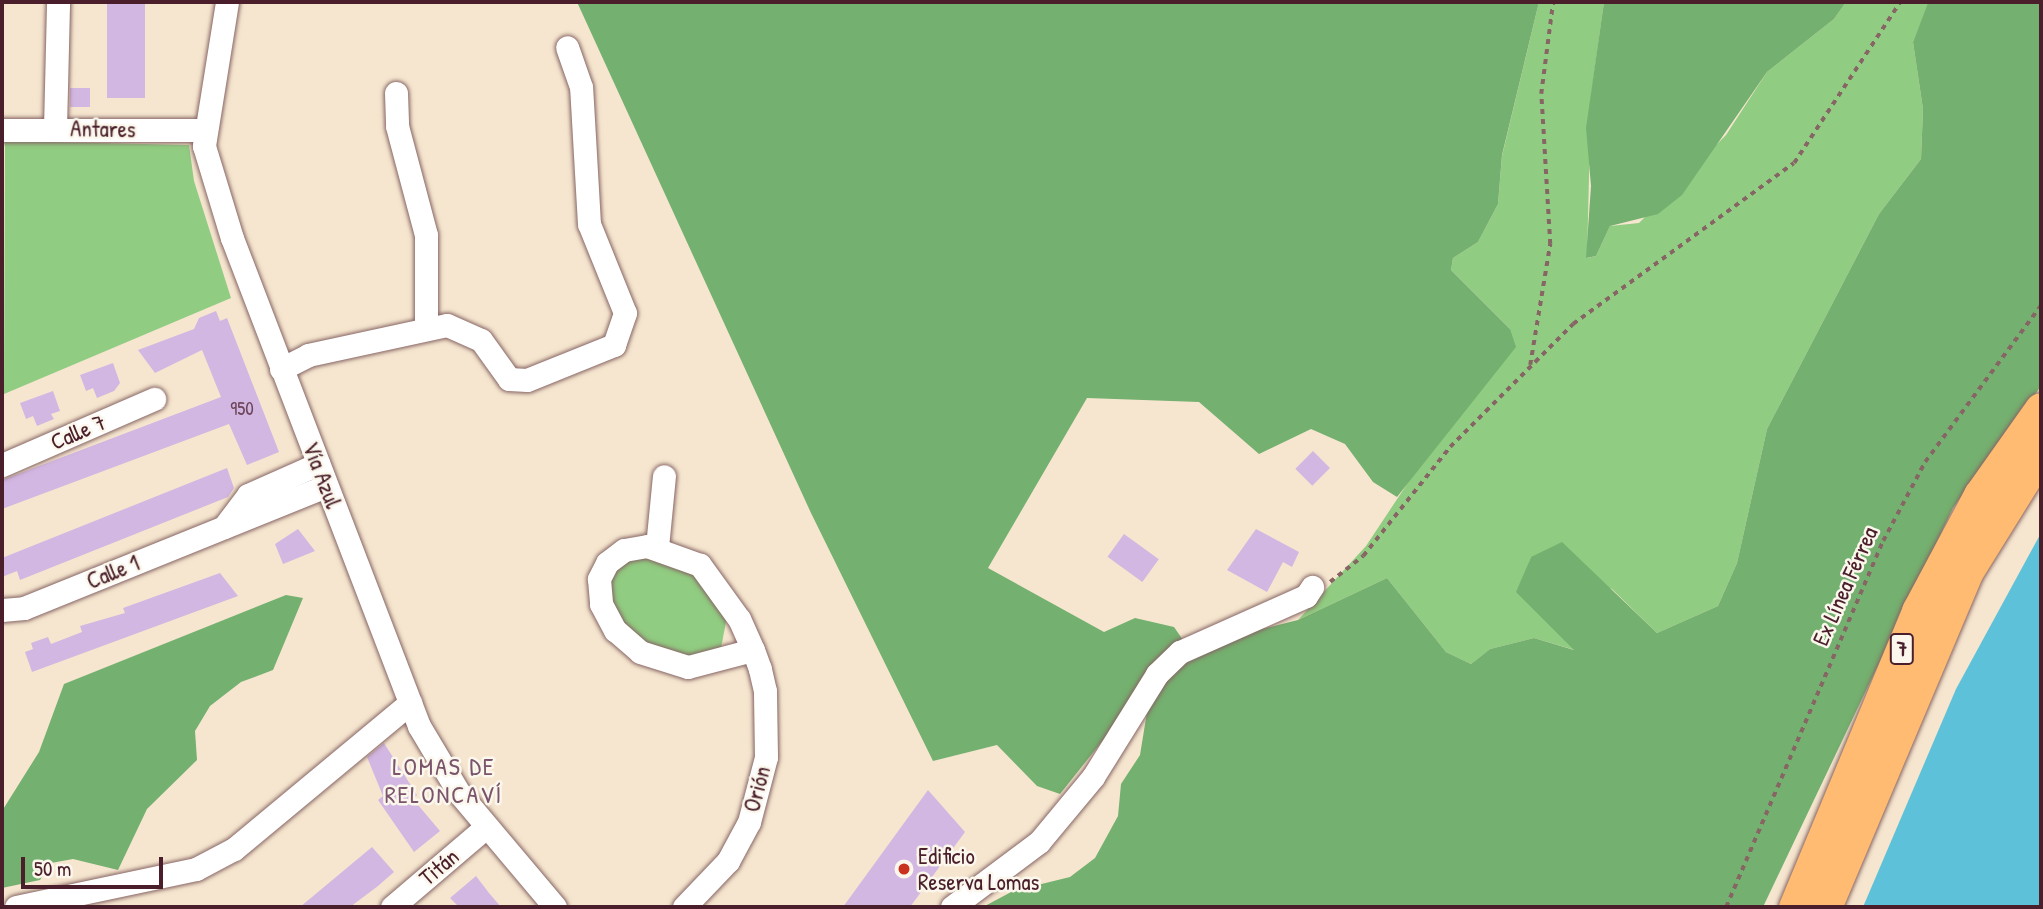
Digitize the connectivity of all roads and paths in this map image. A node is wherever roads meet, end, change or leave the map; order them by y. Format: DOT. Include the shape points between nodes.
graph roads {
  1 [pos="58,2"];
  2 [pos="228,2"];
  3 [pos="1553,2"];
  4 [pos="1900,2"];
  5 [pos="567,47"];
  6 [pos="396,93"];
  7 [pos="55,128"];
  8 [pos="2,130"];
  9 [pos="204,130"];
  10 [pos="2041,305"];
  11 [pos="426,329"];
  12 [pos="1530,367"];
  13 [pos="281,369"];
  14 [pos="154,399"];
  15 [pos="2041,409"];
  16 [pos="2041,452"];
  17 [pos="2,465"];
  18 [pos="322,475"];
  19 [pos="664,476"];
  20 [pos="657,547"];
  21 [pos="1312,587"];
  22 [pos="2,610"];
  23 [pos="753,650"];
  24 [pos="410,704"];
  25 [pos="486,827"];
  26 [pos="16,907"];
  27 [pos="392,907"];
  28 [pos="555,907"];
  29 [pos="684,907"];
  30 [pos="952,907"];
  31 [pos="1726,907"];
  32 [pos="1795,907"];
  33 [pos="1825,907"];
  1 -- 7 [label="street"];
  2 -- 9 [label="street, Vía Azul"];
  3 -- 12 [label="path" via="1541,94 1550,244"];
  4 -- 12 [label="path" via="1794,163 1752,199 1664,253 1573,324"];
  5 -- 11 [label="street" via="581,87 589,223 625,313 625,328 614,345 527,380 509,379 466,330"];
  6 -- 11 [label="street" via="397,126 426,235"];
  7 -- 8 [label="street, Antares"];
  7 -- 9 [label="street, Antares"];
  9 -- 13 [label="street, Vía Azul" via="211,178"];
  10 -- 31 [label="path, Ex Línea Férrea" via="1925,462 1883,541"];
  11 -- 13 [label="street" via="308,355"];
  12 -- 21 [label="path" via="1450,447 1363,556 1334,581"];
  13 -- 18 [label="street, Vía Azul"];
  14 -- 17 [label="street, Calle 7"];
  15 -- 32 [label="highway, 7" via="1980,495 1917,611"];
  16 -- 33 [label="highway, 7" via="1967,571"];
  18 -- 22 [label="street, Calle 1" via="223,527 24,608"];
  18 -- 24 [label="street, Vía Azul"];
  19 -- 20 [label="street"];
  20 -- 23 [label="street, Orión" via="707,572"];
  20 -- 23 [label="street" via="616,554 599,579 601,604 624,639 681,667 708,666"];
  21 -- 30 [label="street" via="1306,596 1180,652 1157,674 1093,777 1039,842"];
  23 -- 29 [label="street, Orión" via="767,713 756,801 728,861"];
  24 -- 25 [label="street, Vía Azul" via="440,765"];
  24 -- 26 [label="street" via="234,849 196,869"];
  25 -- 27 [label="street, Titán"];
  25 -- 28 [label="street, Vía Azul"];
}
